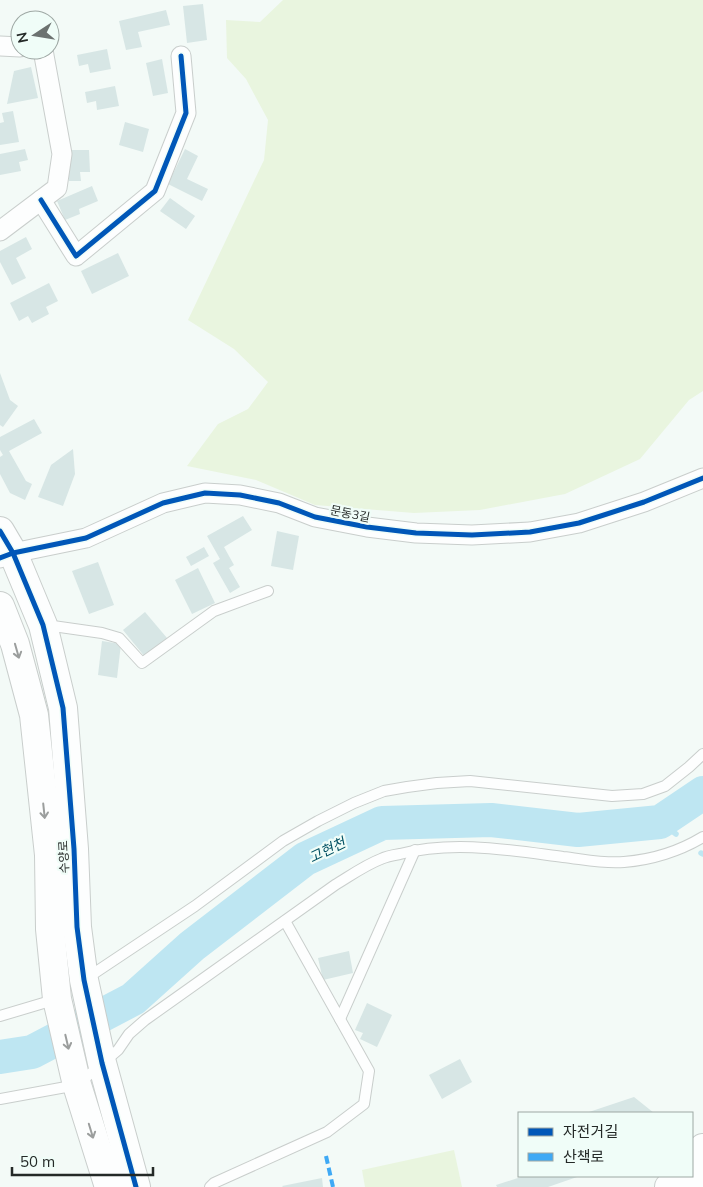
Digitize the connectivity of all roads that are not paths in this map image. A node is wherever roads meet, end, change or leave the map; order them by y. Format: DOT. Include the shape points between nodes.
graph roads {
  1 [pos="181,56"];
  2 [pos="45,60"];
  3 [pos="41,200"];
  4 [pos="0,231"];
  5 [pos="703,478"];
  6 [pos="4,547"];
  7 [pos="268,591"];
  8 [pos="0,606"];
  9 [pos="43,625"];
  10 [pos="703,754"];
  11 [pos="703,837"];
  12 [pos="415,850"];
  13 [pos="285,921"];
  14 [pos="70,990"];
  15 [pos="0,1016"];
  16 [pos="340,1019"];
  17 [pos="102,1063"];
  18 [pos="77,1085"];
  19 [pos="0,1099"];
  20 [pos="703,1148"];
  21 [pos="693,1160"];
  22 [pos="678,1177"];
  23 [pos="703,1179"];
  24 [pos="109,1187"];
  25 [pos="136,1187"];
  26 [pos="210,1187"];
  27 [pos="669,1187"];
  28 [pos="696,1187"];
  1 -- 3 [label="street" via="186,113 155,191 76,256"];
  2 -- 3 [label="street" via="62,154 57,188"];
  3 -- 4 [label="street"];
  5 -- 6 [label="street, 문동3길" via="579,523 530,532 416,534 315,517 279,503 240,495 205,493 163,502 86,538"];
  6 -- 9 [label="street, 수양로"];
  7 -- 9 [label="lane" via="214,612 142,663 119,638"];
  8 -- 14 [label="street, 수양로, one-way" via="15,644 34,715 49,855 50,929"];
  9 -- 14 [label="street, 수양로" via="63,708 74,849 76,927"];
  10 -- 14 [label="lane" via="666,786 643,794 612,796 470,781 384,791 318,820 283,841 195,906"];
  11 -- 12 [label="lane" via="670,852 623,862 473,847"];
  12 -- 13 [label="lane" via="381,858"];
  12 -- 16 [label="lane"];
  13 -- 16 [label="lane"];
  13 -- 17 [label="lane" via="144,1020"];
  14 -- 15 [label="lane"];
  14 -- 17 [label="street, 수양로"];
  14 -- 18 [label="street, 수양로, one-way"];
  16 -- 26 [label="lane" via="369,1071 364,1104 327,1132"];
  17 -- 18 [label="lane"];
  17 -- 25 [label="street, 수양로"];
  18 -- 19 [label="lane"];
  18 -- 24 [label="street, 수양로, one-way"];
  20 -- 21 [label="street"];
  22 -- 27 [label="street"];
  23 -- 28 [label="street"];
}
